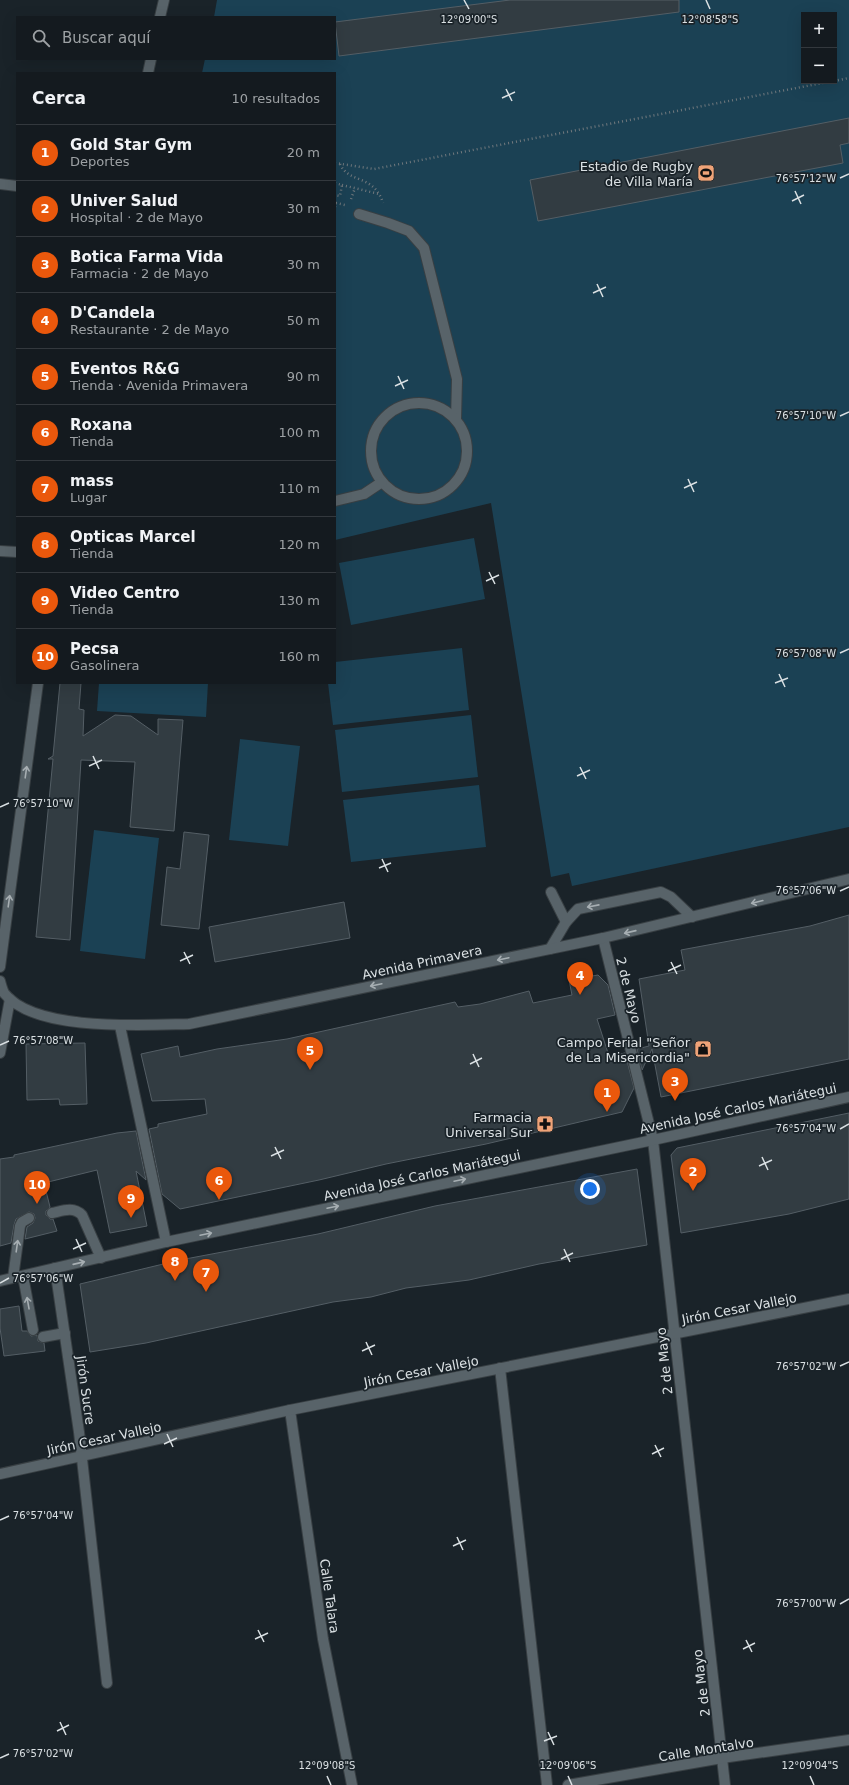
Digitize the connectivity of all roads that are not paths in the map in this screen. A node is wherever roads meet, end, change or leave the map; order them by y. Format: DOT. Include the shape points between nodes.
graph roads {
  1 [pos="164,0"];
  2 [pos="160,16"];
  3 [pos="151,60"];
  4 [pos="148,72"];
  5 [pos="0,184"];
  6 [pos="16,186"];
  7 [pos="359,214"];
  8 [pos="456,420"];
  9 [pos="382,482"];
  10 [pos="336,501"];
  11 [pos="0,551"];
  12 [pos="16,552"];
  13 [pos="38,684"];
  14 [pos="849,879"];
  15 [pos="551,892"];
  16 [pos="692,917"];
  17 [pos="566,922"];
  18 [pos="603,938"];
  19 [pos="550,949"];
  20 [pos="0,967"];
  21 [pos="0,981"];
  22 [pos="1,991"];
  23 [pos="10,999"];
  24 [pos="120,1026"];
  25 [pos="0,1053"];
  26 [pos="849,1097"];
  27 [pos="653,1140"];
  28 [pos="52,1213"];
  29 [pos="29,1218"];
  30 [pos="166,1242"];
  31 [pos="101,1258"];
  32 [pos="55,1268"];
  33 [pos="23,1276"];
  34 [pos="13,1278"];
  35 [pos="0,1281"];
  36 [pos="849,1299"];
  37 [pos="33,1330"];
  38 [pos="65,1334"];
  39 [pos="674,1334"];
  40 [pos="44,1337"];
  41 [pos="500,1368"];
  42 [pos="290,1410"];
  43 [pos="82,1456"];
  44 [pos="0,1474"];
  45 [pos="108,1683"];
  46 [pos="849,1740"];
  47 [pos="722,1758"];
  48 [pos="352,1785"];
  49 [pos="547,1785"];
  50 [pos="568,1785"];
  51 [pos="725,1785"];
  1 -- 2 [label="street"];
  3 -- 4 [label="street"];
  5 -- 6 [label="street"];
  7 -- 8 [label="street" via="409,231 424,248 457,379"];
  8 -- 9 [label="street" via="436,406 424,403 411,404 388,414 374,434 371,447 374,466"];
  8 -- 9 [label="street" via="465,437 467,456 462,474 450,488 440,495 415,500 392,491"];
  9 -- 10 [label="street" via="364,494"];
  11 -- 12 [label="street"];
  20 -- 13 [label="street, one-way"];
  14 -- 16 [label="street, Avenida Primavera, one-way"];
  15 -- 17 [label="street"];
  16 -- 17 [label="street, one-way" via="671,897 661,892 578,908"];
  16 -- 18 [label="street, Avenida Primavera, one-way"];
  17 -- 19 [label="street"];
  18 -- 19 [label="street, Avenida Primavera"];
  18 -- 27 [label="street, 2 de Mayo"];
  19 -- 24 [label="street, Avenida Primavera, one-way" via="189,1024"];
  21 -- 22 [label="street"];
  22 -- 23 [label="street, Avenida Primavera"];
  23 -- 24 [label="street, Avenida Primavera" via="32,1012 65,1020"];
  23 -- 25 [label="street"];
  24 -- 30 [label="street"];
  26 -- 27 [label="street, Avenida José Carlos Mariátegui"];
  30 -- 27 [label="street, Avenida José Carlos Mariátegui, one-way"];
  27 -- 39 [label="street, 2 de Mayo"];
  28 -- 31 [label="street" via="70,1209 82,1214"];
  34 -- 29 [label="street, one-way" via="20,1226"];
  30 -- 31 [label="street, Avenida José Carlos Mariátegui"];
  32 -- 31 [label="street, Avenida José Carlos Mariátegui, one-way"];
  32 -- 33 [label="street, Avenida José Carlos Mariátegui"];
  32 -- 38 [label="street, Jirón Sucre"];
  33 -- 34 [label="street, Avenida José Carlos Mariátegui"];
  37 -- 33 [label="street, one-way"];
  34 -- 35 [label="street, Avenida José Carlos Mariátegui"];
  36 -- 39 [label="street, Jirón Cesar Vallejo"];
  38 -- 40 [label="street"];
  38 -- 43 [label="street, Jirón Sucre"];
  39 -- 41 [label="street, Jirón Cesar Vallejo"];
  39 -- 47 [label="street, 2 de Mayo"];
  41 -- 42 [label="street, Jirón Cesar Vallejo"];
  41 -- 49 [label="street"];
  42 -- 43 [label="street, Jirón Cesar Vallejo"];
  42 -- 48 [label="street, Calle Talara" via="323,1639"];
  43 -- 44 [label="street, Jirón Cesar Vallejo"];
  43 -- 45 [label="street, Jirón Sucre"];
  46 -- 47 [label="street, Calle Montalvo"];
  47 -- 50 [label="street, Calle Montalvo"];
  47 -- 51 [label="street, 2 de Mayo"];
}
